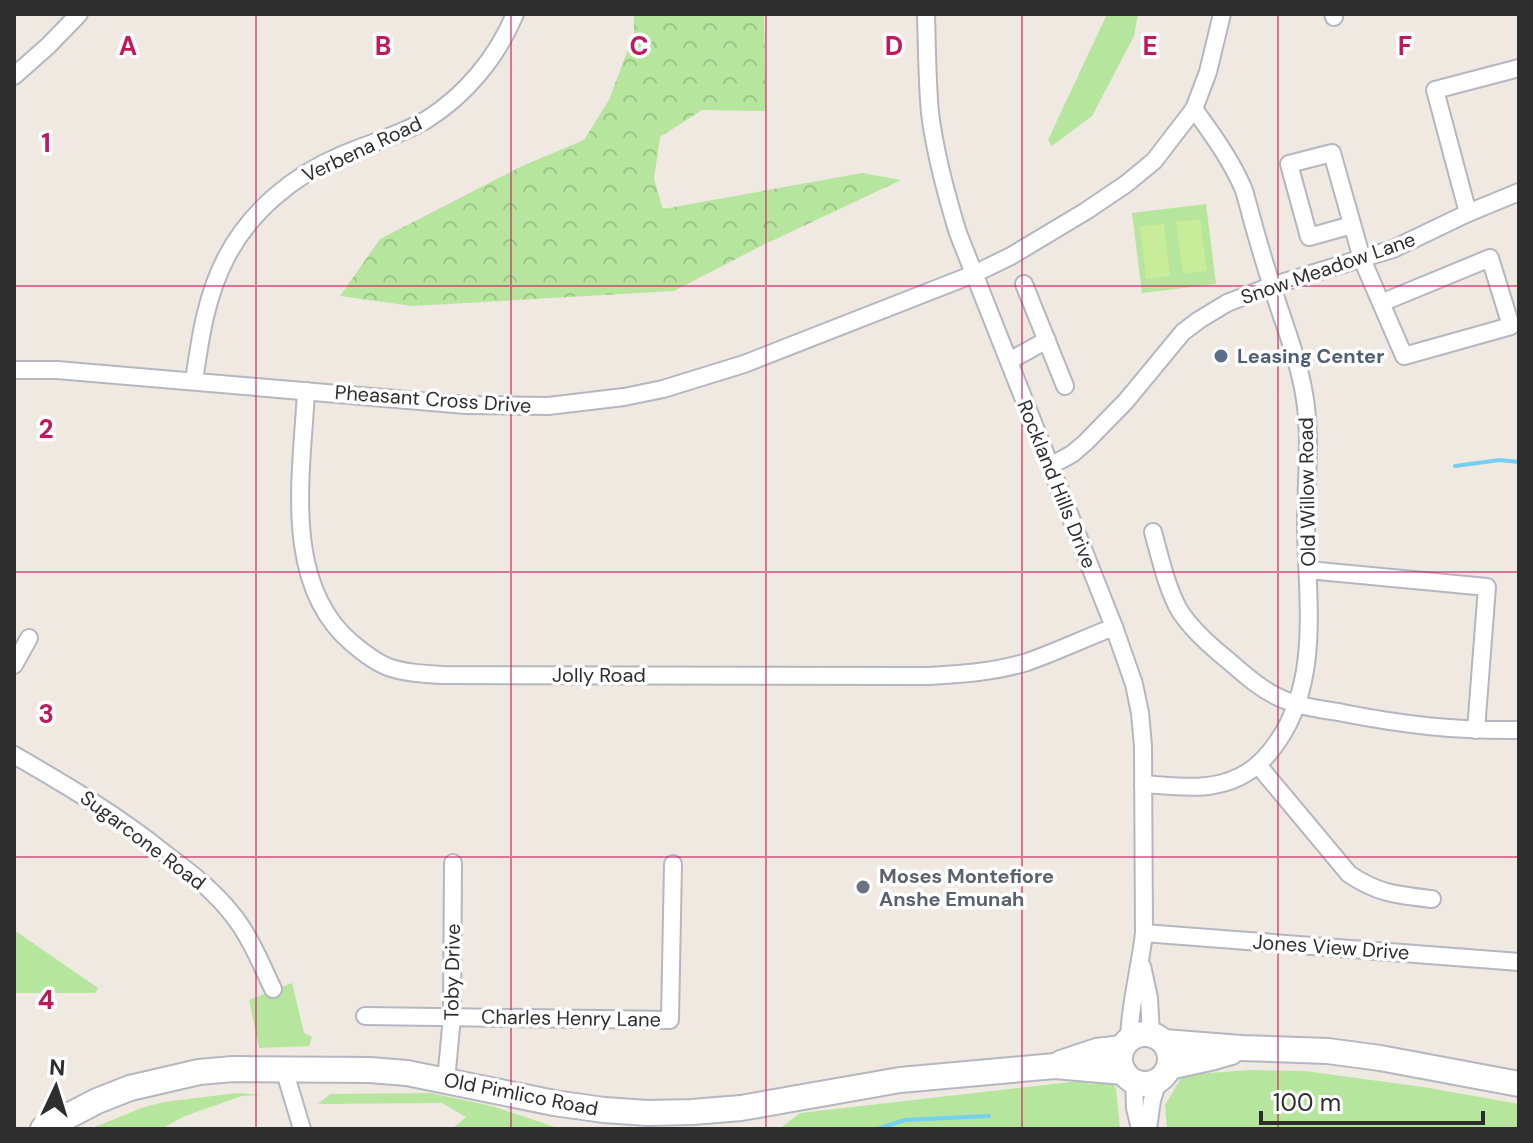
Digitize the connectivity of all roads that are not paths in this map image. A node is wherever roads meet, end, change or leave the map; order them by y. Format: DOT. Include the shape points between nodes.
graph roads {
  1 [pos="79,14"];
  2 [pos="515,14"];
  3 [pos="926,14"];
  4 [pos="1222,14"];
  5 [pos="1519,68"];
  6 [pos="14,76"];
  7 [pos="1194,109"];
  8 [pos="1519,192"];
  9 [pos="1468,213"];
  10 [pos="1352,225"];
  11 [pos="1362,259"];
  12 [pos="974,274"];
  13 [pos="1024,284"];
  14 [pos="1271,286"];
  15 [pos="1381,303"];
  16 [pos="1047,340"];
  17 [pos="1009,361"];
  18 [pos="14,370"];
  19 [pos="194,381"];
  20 [pos="1065,386"];
  21 [pos="306,391"];
  22 [pos="1050,466"];
  23 [pos="1153,532"];
  24 [pos="1308,570"];
  25 [pos="1114,627"];
  26 [pos="29,638"];
  27 [pos="14,665"];
  28 [pos="1298,705"];
  29 [pos="1476,730"];
  30 [pos="1519,730"];
  31 [pos="14,755"];
  32 [pos="1258,765"];
  33 [pos="1143,784"];
  34 [pos="453,863"];
  35 [pos="673,864"];
  36 [pos="1432,899"];
  37 [pos="1144,933"];
  38 [pos="1519,962"];
  39 [pos="273,989"];
  40 [pos="365,1016"];
  41 [pos="452,1017"];
  42 [pos="1241,1048"];
  43 [pos="1137,1053"];
  44 [pos="284,1069"];
  45 [pos="1164,1073"];
  46 [pos="446,1080"];
  47 [pos="1519,1084"];
  48 [pos="43,1129"];
  49 [pos="302,1129"];
  50 [pos="1140,1129"];
  51 [pos="1148,1129"];
  1 -- 6 [label="street"];
  2 -- 19 [label="street, Verbena Road" via="494,55 450,102 404,132 312,170 286,187 240,234 212,288"];
  3 -- 12 [label="street, Rockland Hills Drive" via="932,126 948,201"];
  4 -- 7 [label="street, Pheasant Cross Drive"];
  5 -- 9 [label="street" via="1435,90"];
  7 -- 12 [label="street, Pheasant Cross Drive" via="1154,161 1126,184"];
  7 -- 14 [label="street, Old Willow Road" via="1244,190"];
  8 -- 9 [label="street, Snow Meadow Lane"];
  9 -- 11 [label="street, Snow Meadow Lane"];
  10 -- 10 [label="street" via="1332,153 1289,164 1309,237"];
  10 -- 11 [label="street"];
  11 -- 14 [label="street, Snow Meadow Lane"];
  11 -- 15 [label="street"];
  12 -- 17 [label="street, Rockland Hills Drive"];
  12 -- 21 [label="street, Pheasant Cross Drive" via="744,364 624,397 508,407"];
  13 -- 16 [label="street"];
  14 -- 22 [label="street, Snow Meadow Lane" via="1227,303 1183,332 1086,442"];
  14 -- 24 [label="street, Old Willow Road" via="1304,390"];
  15 -- 15 [label="street" via="1490,258 1511,326 1404,356"];
  16 -- 17 [label="street"];
  16 -- 20 [label="street"];
  17 -- 22 [label="street, Rockland Hills Drive"];
  18 -- 19 [label="street, Pheasant Cross Drive"];
  19 -- 21 [label="street, Pheasant Cross Drive"];
  21 -- 25 [label="street, Jolly Road" via="301,533 315,594 345,637 390,668 458,675 928,676 1026,662"];
  22 -- 25 [label="street, Rockland Hills Drive"];
  23 -- 28 [label="street" via="1171,589 1192,626 1258,686"];
  24 -- 28 [label="street, Old Willow Road" via="1308,645"];
  24 -- 29 [label="street" via="1487,587"];
  25 -- 33 [label="street, Rockland Hills Drive" via="1140,713"];
  26 -- 27 [label="street"];
  28 -- 29 [label="street" via="1395,723"];
  28 -- 32 [label="street, Old Willow Road"];
  29 -- 30 [label="street"];
  31 -- 39 [label="street, Sugarcone Road" via="141,834 209,889 250,941"];
  32 -- 33 [label="street, Old Willow Road" via="1240,777 1206,787"];
  32 -- 36 [label="street" via="1349,874 1388,894"];
  33 -- 37 [label="street, Rockland Hills Drive"];
  34 -- 41 [label="street, Toby Drive"];
  35 -- 41 [label="street, Charles Henry Lane" via="670,1020"];
  37 -- 38 [label="street, Jones View Drive"];
  37 -- 43 [label="street, Rockland Hills Drive" via="1141,961 1149,998"];
  40 -- 41 [label="street, Charles Henry Lane"];
  41 -- 46 [label="street, Toby Drive"];
  42 -- 43 [label="street, Old Pimlico Road"];
  42 -- 45 [label="street, Old Pimlico Road"];
  42 -- 47 [label="street, Old Pimlico Road" via="1341,1053"];
  43 -- 45 [label="street" via="1170,1056"];
  43 -- 45 [label="street, Old Pimlico Road" via="1144,1084"];
  43 -- 46 [label="street, Old Pimlico Road" via="900,1080 692,1112 604,1110"];
  43 -- 50 [label="street, Rockland Hills Drive" via="1135,1108"];
  44 -- 46 [label="street, Old Pimlico Road" via="370,1070"];
  44 -- 48 [label="street, Old Pimlico Road" via="233,1069 162,1079 97,1101"];
  44 -- 49 [label="street"];
  45 -- 51 [label="street" via="1152,1100"];
}
